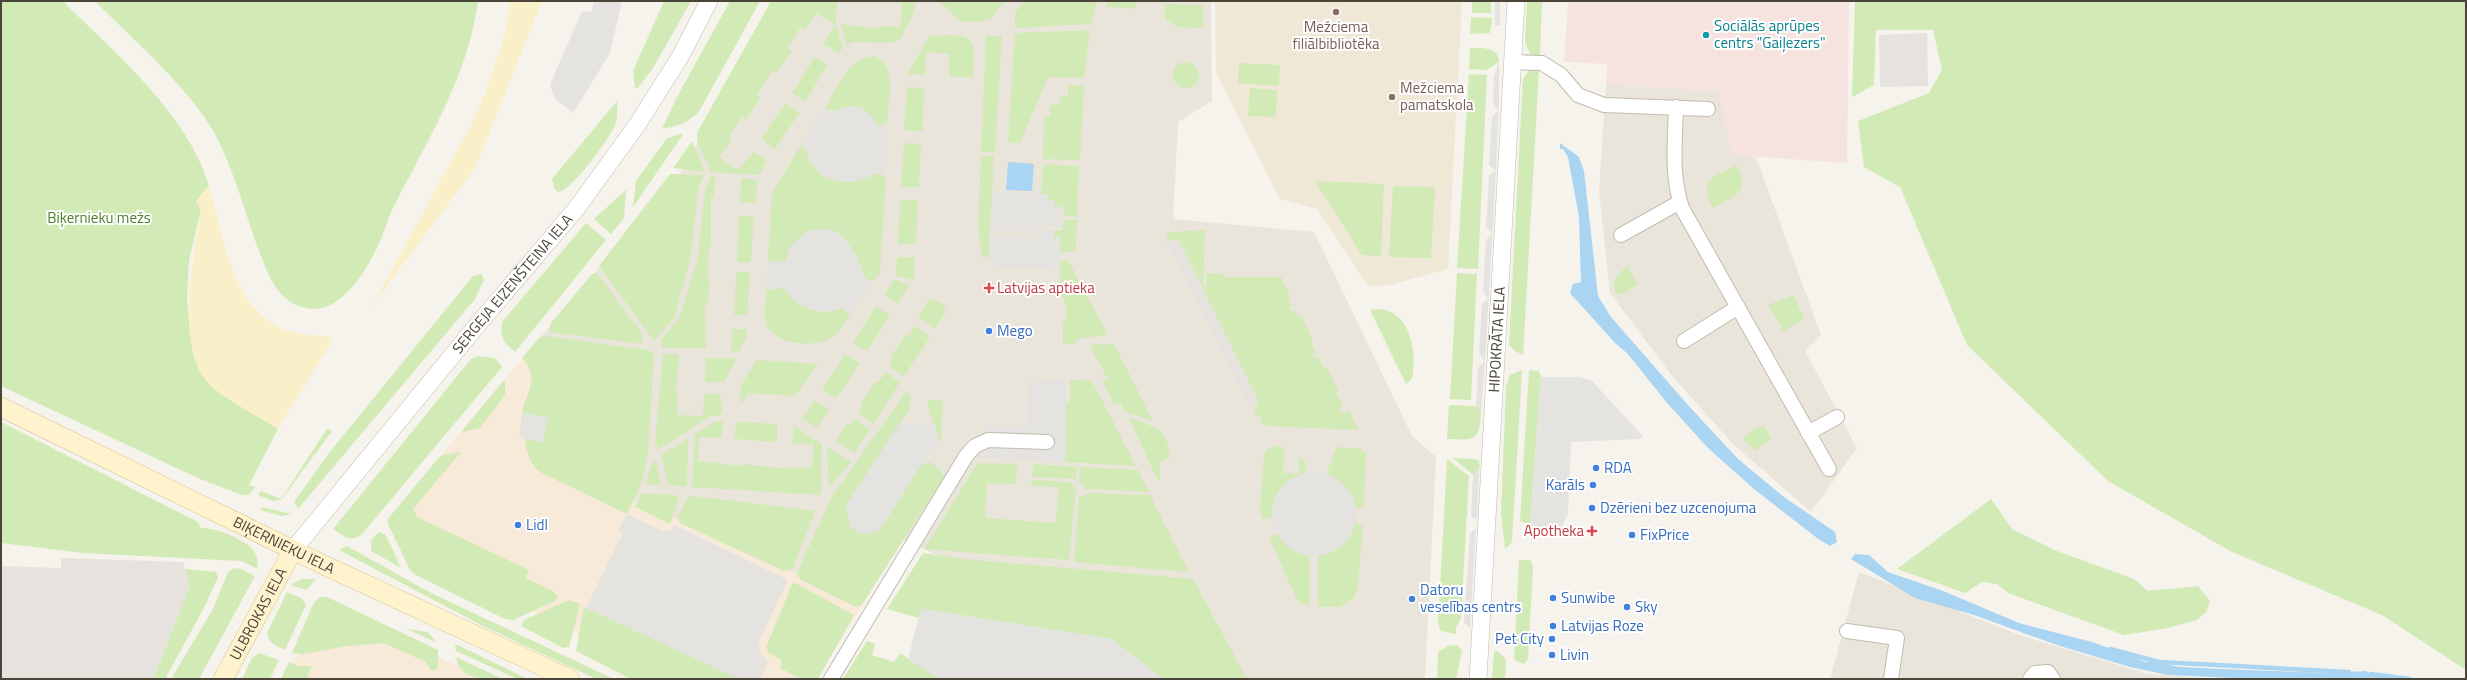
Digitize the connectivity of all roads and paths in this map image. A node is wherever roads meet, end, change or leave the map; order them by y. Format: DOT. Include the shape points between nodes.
graph roads {
  1 [pos="709,1"];
  2 [pos="1516,1"];
  3 [pos="1513,62"];
  4 [pos="1676,107"];
  5 [pos="1708,109"];
  6 [pos="1680,202"];
  7 [pos="1621,235"];
  8 [pos="1738,307"];
  9 [pos="1684,341"];
  10 [pos="1,407"];
  11 [pos="1837,417"];
  12 [pos="1808,433"];
  13 [pos="1046,442"];
  14 [pos="1828,469"];
  15 [pos="293,550"];
  16 [pos="1847,631"];
  17 [pos="223,679"];
  18 [pos="570,679"];
  19 [pos="831,679"];
  20 [pos="1478,679"];
  21 [pos="1891,679"];
  22 [pos="2030,679"];
  23 [pos="2053,679"];
  1 -- 15 [label="street, SERGEJA EIZENŠTEINA IELA" via="680,57 637,125 576,210 474,329"];
  2 -- 3 [label="street, HIPOKRĀTA IELA"];
  3 -- 4 [label="street" via="1542,64 1560,75 1578,94 1604,105"];
  3 -- 20 [label="street, HIPOKRĀTA IELA"];
  4 -- 5 [label="street"];
  4 -- 6 [label="street" via="1674,170"];
  6 -- 7 [label="street"];
  6 -- 8 [label="street"];
  8 -- 9 [label="street"];
  8 -- 12 [label="street"];
  10 -- 15 [label="main road, BIĶERNIEKU IELA"];
  11 -- 12 [label="street"];
  12 -- 14 [label="street"];
  13 -- 19 [label="street" via="988,440 975,446"];
  15 -- 17 [label="main road, ULBROKAS IELA"];
  15 -- 18 [label="main road, BIĶERNIEKU IELA"];
  16 -- 21 [label="street" via="1897,638"];
  22 -- 23 [label="street" via="2040,672 2048,672"];
}
